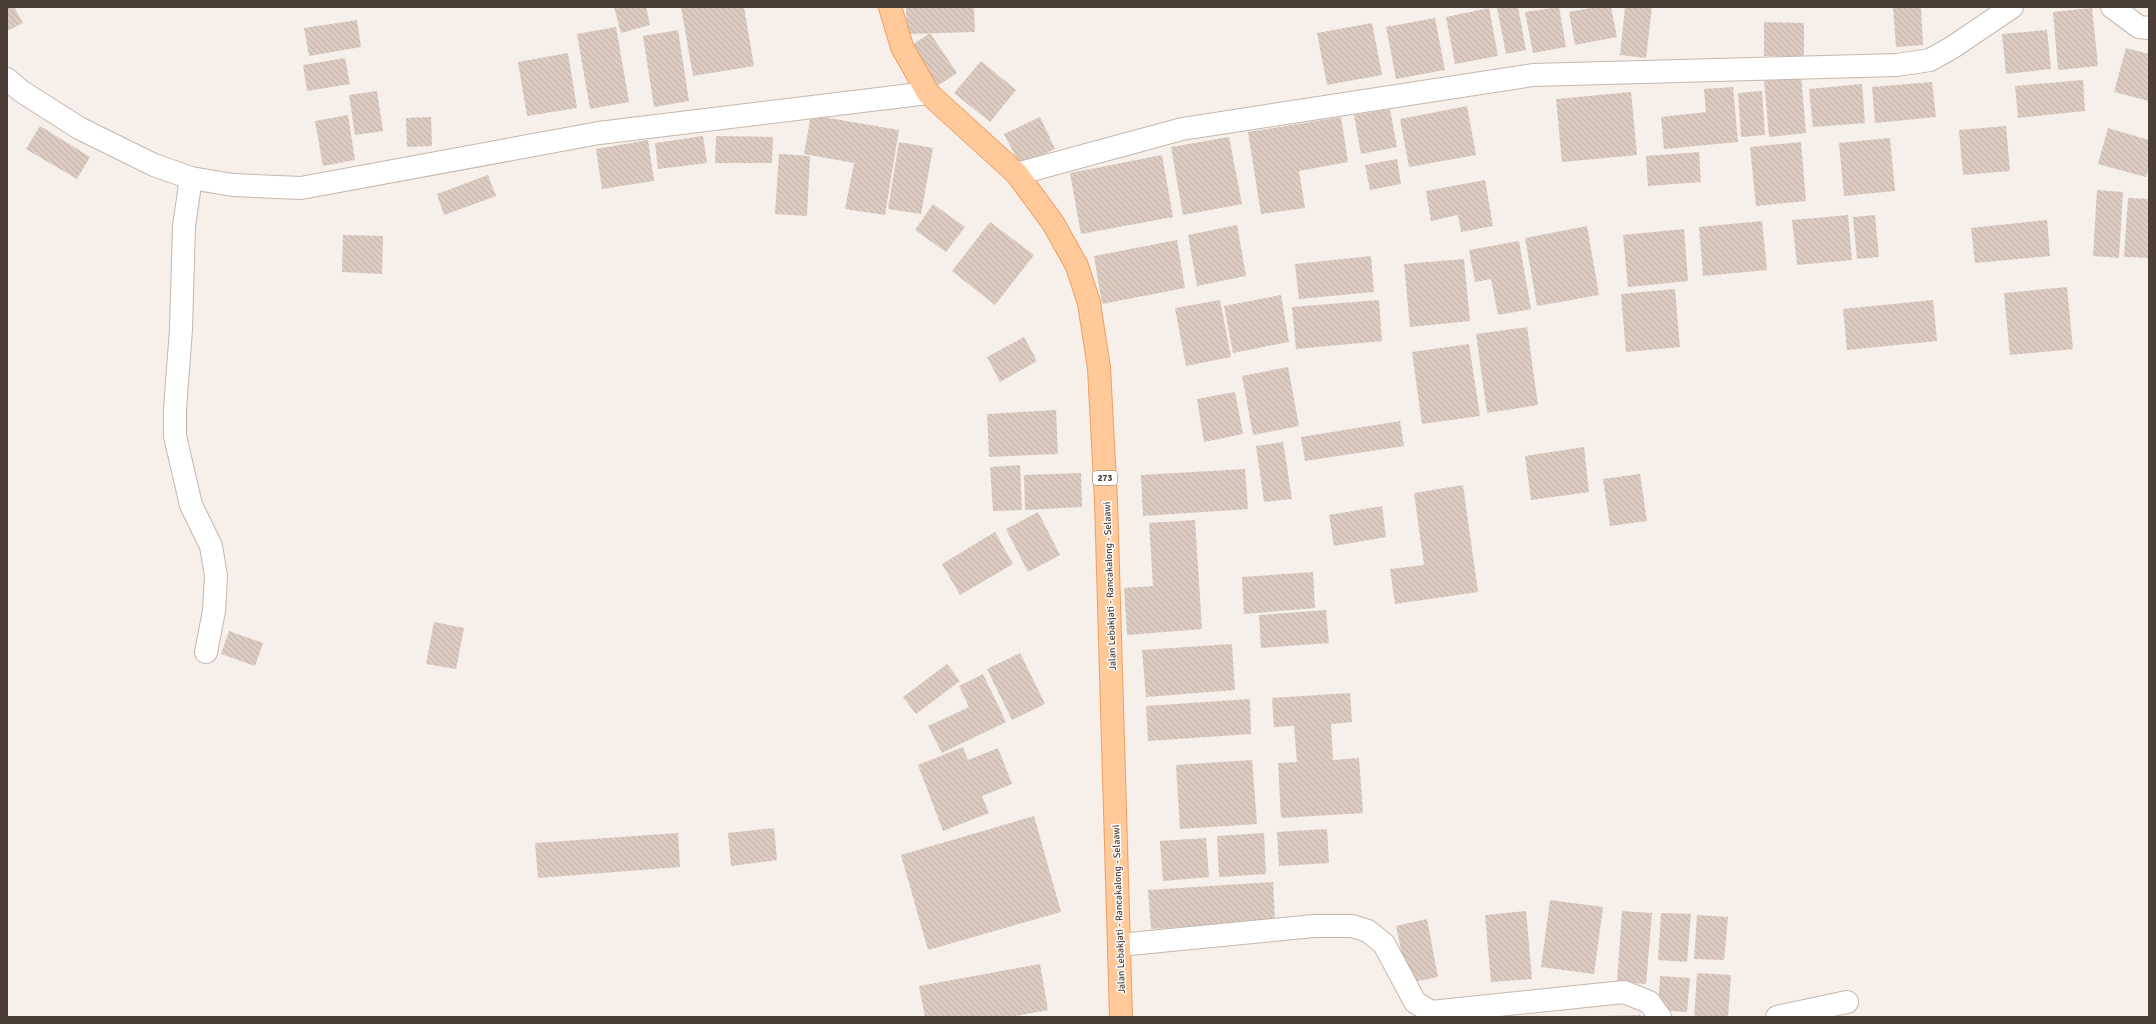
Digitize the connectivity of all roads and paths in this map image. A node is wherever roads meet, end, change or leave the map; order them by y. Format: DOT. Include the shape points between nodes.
graph roads {
  1 [pos="890,7"];
  2 [pos="2012,7"];
  3 [pos="2112,7"];
  4 [pos="2149,28"];
  5 [pos="7,79"];
  6 [pos="928,93"];
  7 [pos="1017,174"];
  8 [pos="191,178"];
  9 [pos="206,652"];
  10 [pos="1119,945"];
  11 [pos="1846,1002"];
  12 [pos="1121,1017"];
  13 [pos="1660,1017"];
  14 [pos="1777,1017"];
  1 -- 6 [label="main road, Jalan Lebakjati - Rancakalong - Selaawi / 273" via="902,47"];
  2 -- 7 [label="street" via="1930,60 1897,64 1533,75 1182,129"];
  3 -- 4 [label="street" via="2139,27"];
  5 -- 8 [label="street" via="80,128 154,165"];
  6 -- 7 [label="main road, Jalan Lebakjati - Rancakalong - Selaawi / 273"];
  6 -- 8 [label="street" via="599,133 301,188 233,185"];
  7 -- 10 [label="main road, Jalan Lebakjati - Rancakalong - Selaawi / 273" via="1053,223 1077,266 1089,303 1099,368 1106,502"];
  8 -- 9 [label="street" via="184,226 175,436 190,505 211,546 216,576 214,611"];
  10 -- 12 [label="main road, Jalan Lebakjati - Rancakalong - Selaawi / 273"];
  10 -- 13 [label="street" via="1314,926 1352,926 1368,931 1384,944 1415,1002 1431,1012 1624,992 1649,1002"];
  11 -- 14 [label="street"];
}
